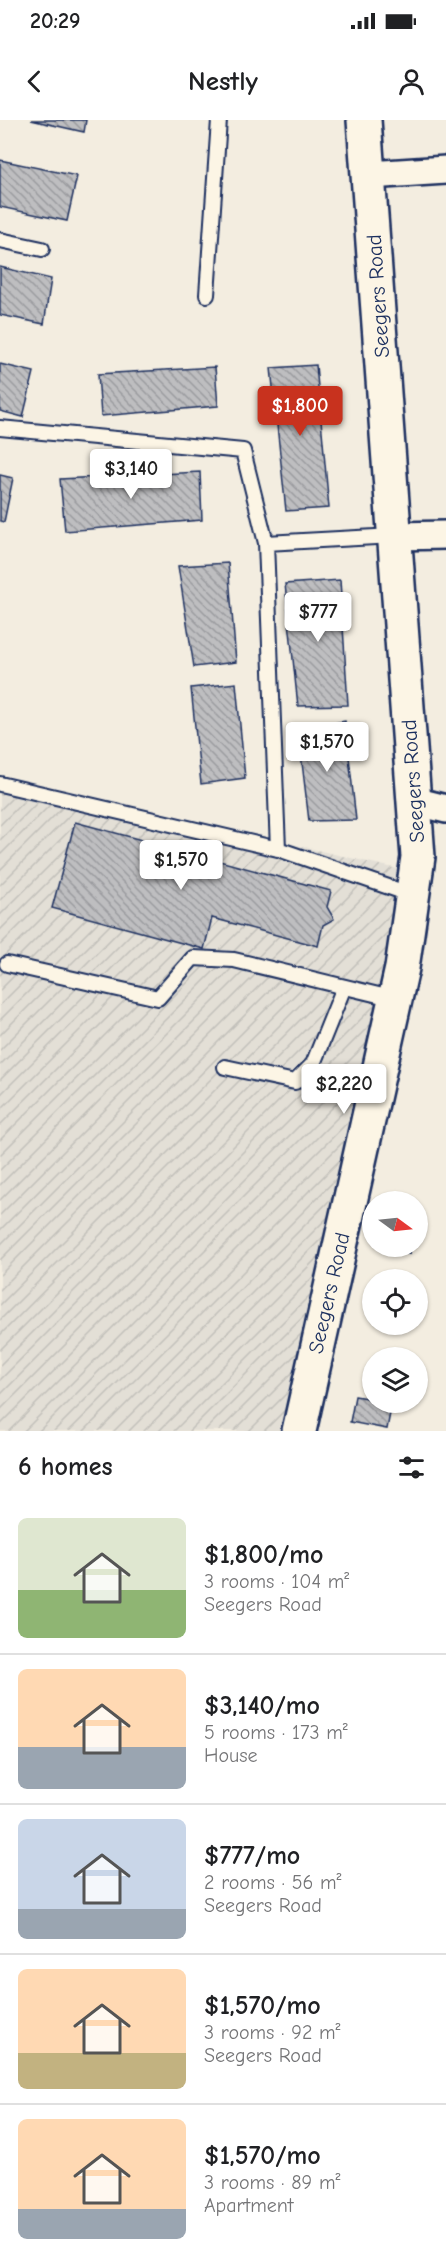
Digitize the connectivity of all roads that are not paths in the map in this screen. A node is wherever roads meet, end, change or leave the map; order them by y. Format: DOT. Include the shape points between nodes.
graph roads {
  1 [pos="219,120"];
  2 [pos="364,120"];
  3 [pos="446,170"];
  4 [pos="369,175"];
  5 [pos="0,240"];
  6 [pos="42,249"];
  7 [pos="207,295"];
  8 [pos="0,428"];
  9 [pos="446,535"];
  10 [pos="396,536"];
  11 [pos="266,543"];
  12 [pos="0,784"];
  13 [pos="414,801"];
  14 [pos="446,809"];
  15 [pos="278,849"];
  16 [pos="414,896"];
  17 [pos="7,964"];
  18 [pos="344,987"];
  19 [pos="395,999"];
  20 [pos="225,1067"];
  21 [pos="299,1431"];
  1 -- 7 [label="lane"];
  2 -- 4 [label="street, Seegers Road"];
  3 -- 4 [label="street"];
  4 -- 10 [label="street, Seegers Road"];
  5 -- 6 [label="lane"];
  8 -- 11 [label="lane" via="243,451"];
  9 -- 10 [label="street"];
  10 -- 11 [label="lane"];
  10 -- 13 [label="street, Seegers Road"];
  11 -- 15 [label="lane"];
  12 -- 15 [label="lane"];
  13 -- 14 [label="street"];
  13 -- 16 [label="street, Seegers Road" via="418,857"];
  15 -- 16 [label="lane"];
  16 -- 19 [label="street, Seegers Road"];
  17 -- 18 [label="lane" via="158,998 193,958 234,960"];
  18 -- 19 [label="lane"];
  18 -- 20 [label="lane" via="313,1064 295,1082"];
  19 -- 21 [label="street, Seegers Road"];
}
